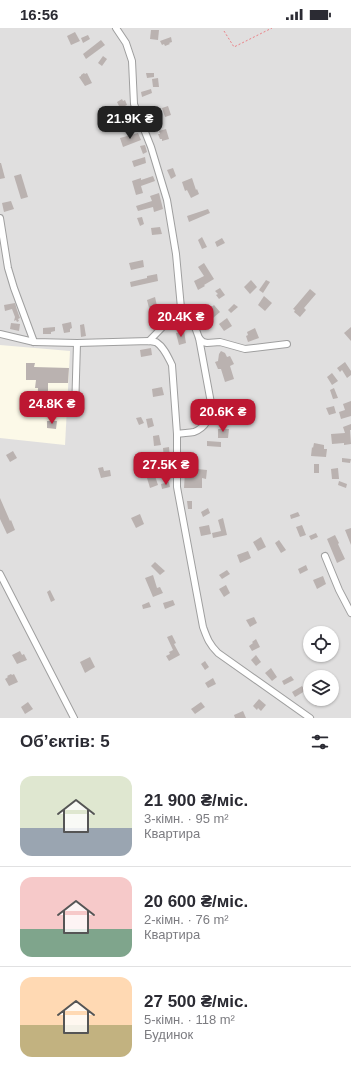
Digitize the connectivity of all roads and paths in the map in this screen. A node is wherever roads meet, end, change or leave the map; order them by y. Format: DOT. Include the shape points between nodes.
graph roads {
  1 [pos="116,28"];
  2 [pos="272,28"];
  3 [pos="224,31"];
  4 [pos="0,218"];
  5 [pos="182,308"];
  6 [pos="0,334"];
  7 [pos="199,338"];
  8 [pos="149,341"];
  9 [pos="34,342"];
  10 [pos="77,343"];
  11 [pos="287,344"];
  12 [pos="75,411"];
  13 [pos="177,434"];
  14 [pos="325,556"];
  15 [pos="0,574"];
  16 [pos="351,613"];
  17 [pos="74,718"];
  18 [pos="310,718"];
  1 -- 5 [label="street" via="126,43 132,61 134,104 151,147 167,200"];
  2 -- 3 [label="path" via="234,47"];
  4 -- 9 [label="street" via="8,268"];
  5 -- 7 [label="street" via="192,319"];
  5 -- 8 [label="street"];
  6 -- 9 [label="street"];
  7 -- 11 [label="street" via="207,344 220,342 245,349"];
  7 -- 13 [label="street" via="211,411 208,420 194,432"];
  8 -- 10 [label="street"];
  8 -- 13 [label="street" via="156,342 162,348 172,365"];
  9 -- 10 [label="street"];
  10 -- 12 [label="street"];
  13 -- 18 [label="street" via="177,487 207,639 218,653"];
  14 -- 16 [label="street"];
  15 -- 17 [label="street"];
}
